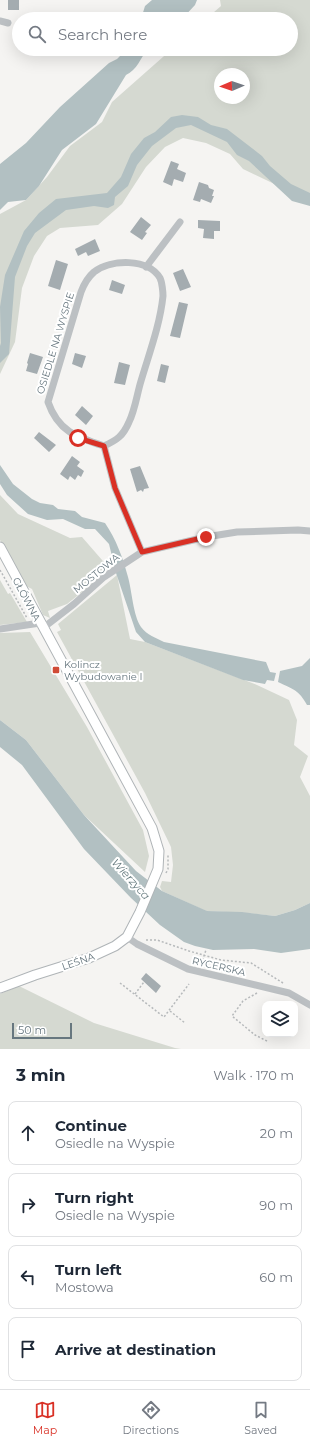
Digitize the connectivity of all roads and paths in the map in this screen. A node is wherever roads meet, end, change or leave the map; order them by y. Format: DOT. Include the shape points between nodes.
graph roads {
  1 [pos="0,21"];
  2 [pos="8,23"];
  3 [pos="180,222"];
  4 [pos="146,267"];
  5 [pos="104,446"];
  6 [pos="310,531"];
  7 [pos="0,548"];
  8 [pos="142,552"];
  9 [pos="42,626"];
  10 [pos="0,629"];
  11 [pos="153,881"];
  12 [pos="127,937"];
  13 [pos="144,940"];
  14 [pos="206,950"];
  15 [pos="204,955"];
  16 [pos="199,972"];
  17 [pos="276,978"];
  18 [pos="144,982"];
  19 [pos="120,983"];
  20 [pos="189,984"];
  21 [pos="286,985"];
  22 [pos="266,987"];
  23 [pos="0,988"];
  24 [pos="135,994"];
  25 [pos="310,1005"];
  26 [pos="169,1010"];
  27 [pos="185,1023"];
  28 [pos="267,1041"];
  1 -- 2 [label="street"];
  3 -- 4 [label="street"];
  4 -- 5 [label="street" via="160,279 163,294 159,319 130,422 119,439"];
  4 -- 5 [label="street, OSIEDLE NA WYSPIE" via="137,263 105,265 86,280 48,402 52,415 63,427 78,438"];
  5 -- 8 [label="street" via="115,488"];
  6 -- 8 [label="street, MOSTOWA" via="237,532"];
  7 -- 9 [label="street, GŁÓWNA"];
  8 -- 9 [label="street, MOSTOWA" via="104,577 74,604"];
  9 -- 10 [label="street"];
  9 -- 11 [label="street, GŁÓWNA" via="152,828 159,851 158,869"];
  11 -- 12 [label="street, LEŚNA"];
  12 -- 16 [label="street, RYCERSKA" via="188,969"];
  12 -- 23 [label="street, LEŚNA" via="115,946 89,958"];
  13 -- 15 [label="path" via="157,940"];
  14 -- 15 [label="path"];
  15 -- 16 [label="path"];
  15 -- 17 [label="path" via="251,963"];
  16 -- 22 [label="street, RYCERSKA"];
  17 -- 21 [label="path"];
  17 -- 22 [label="path"];
  18 -- 24 [label="path"];
  19 -- 24 [label="path"];
  20 -- 26 [label="path"];
  22 -- 25 [label="street, RYCERSKA" via="289,993"];
  22 -- 28 [label="path" via="243,1001 232,1016 255,1035"];
  24 -- 26 [label="path" via="164,1016"];
  26 -- 27 [label="path"];
}
